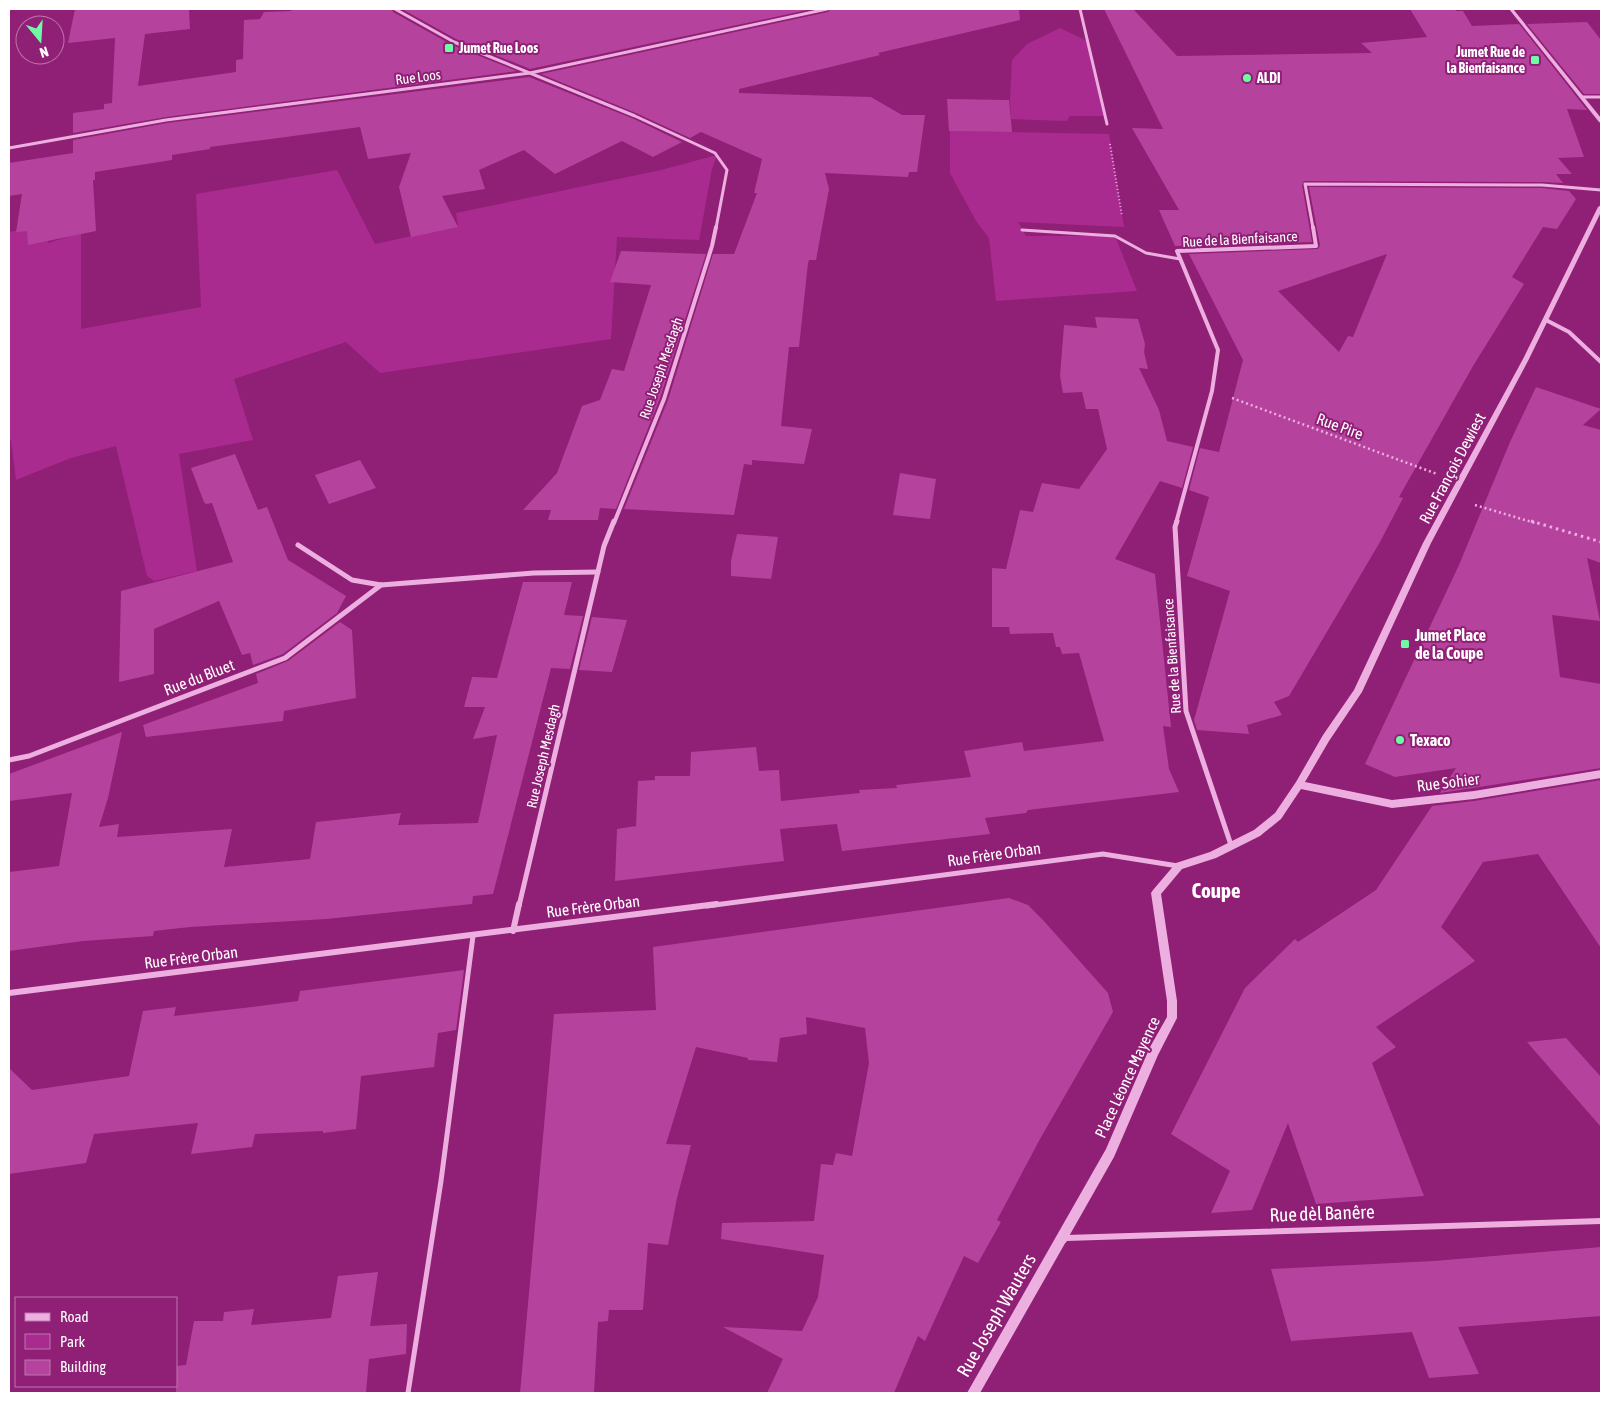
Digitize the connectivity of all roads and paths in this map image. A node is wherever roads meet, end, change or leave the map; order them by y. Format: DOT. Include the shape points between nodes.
graph roads {
  1 [pos="395,9"];
  2 [pos="827,9"];
  3 [pos="1080,9"];
  4 [pos="1511,9"];
  5 [pos="530,72"];
  6 [pos="1583,97"];
  7 [pos="1601,97"];
  8 [pos="1601,121"];
  9 [pos="1107,124"];
  10 [pos="9,148"];
  11 [pos="1601,190"];
  12 [pos="1601,208"];
  13 [pos="1122,218"];
  14 [pos="1022,230"];
  15 [pos="1180,259"];
  16 [pos="1546,320"];
  17 [pos="1601,362"];
  18 [pos="1212,391"];
  19 [pos="1459,482"];
  20 [pos="1451,498"];
  21 [pos="1601,542"];
  22 [pos="298,545"];
  23 [pos="598,572"];
  24 [pos="381,585"];
  25 [pos="1324,740"];
  26 [pos="9,760"];
  27 [pos="1601,774"];
  28 [pos="1299,785"];
  29 [pos="1231,844"];
  30 [pos="1179,866"];
  31 [pos="514,931"];
  32 [pos="473,936"];
  33 [pos="9,993"];
  34 [pos="1601,1221"];
  35 [pos="1051,1255"];
  36 [pos="408,1393"];
  37 [pos="973,1393"];
  1 -- 5 [label="street, Rue Joseph Mesdagh" via="454,42"];
  2 -- 5 [label="street, Rue Loos"];
  3 -- 9 [label="street"];
  4 -- 6 [label="street"];
  5 -- 10 [label="street, Rue Loos" via="166,120"];
  5 -- 23 [label="street, Rue Joseph Mesdagh" via="715,153 727,170 712,246 664,399 604,546"];
  6 -- 7 [label="street"];
  6 -- 8 [label="street"];
  9 -- 13 [label="path"];
  11 -- 15 [label="street, Rue de la Bienfaisance" via="1542,185 1305,184 1316,246 1177,251"];
  12 -- 16 [label="street, Rue François Dewiest"];
  14 -- 15 [label="lane" via="1115,236 1146,252"];
  15 -- 18 [label="street, Rue de la Bienfaisance" via="1218,350"];
  16 -- 17 [label="street" via="1569,332"];
  16 -- 19 [label="street, Rue François Dewiest"];
  18 -- 19 [label="path, Rue Pire"];
  18 -- 29 [label="street, Rue de la Bienfaisance" via="1175,527 1186,711"];
  19 -- 20 [label="street, Rue François Dewiest"];
  20 -- 21 [label="path"];
  20 -- 25 [label="street, Rue François Dewiest" via="1427,542 1358,692"];
  22 -- 24 [label="street" via="352,580"];
  23 -- 24 [label="street" via="534,573"];
  23 -- 31 [label="street, Rue Joseph Mesdagh"];
  24 -- 26 [label="street, Rue du Bluet" via="284,658 29,756"];
  25 -- 28 [label="street"];
  27 -- 28 [label="street, Rue Sohier" via="1474,795 1392,804"];
  28 -- 29 [label="street" via="1278,816 1257,833"];
  29 -- 30 [label="street" via="1213,855"];
  30 -- 31 [label="street, Rue Frère Orban" via="1103,854"];
  30 -- 35 [label="street, Place Léonce Mayence" via="1156,893 1172,1018 1154,1051 1110,1153"];
  31 -- 32 [label="street, Rue Frère Orban"];
  32 -- 33 [label="street, Rue Frère Orban"];
  32 -- 36 [label="lane" via="441,1181"];
  34 -- 35 [label="street, Rue dèl Banêre" via="1066,1238"];
  35 -- 37 [label="street, Rue Joseph Wauters"];
}
